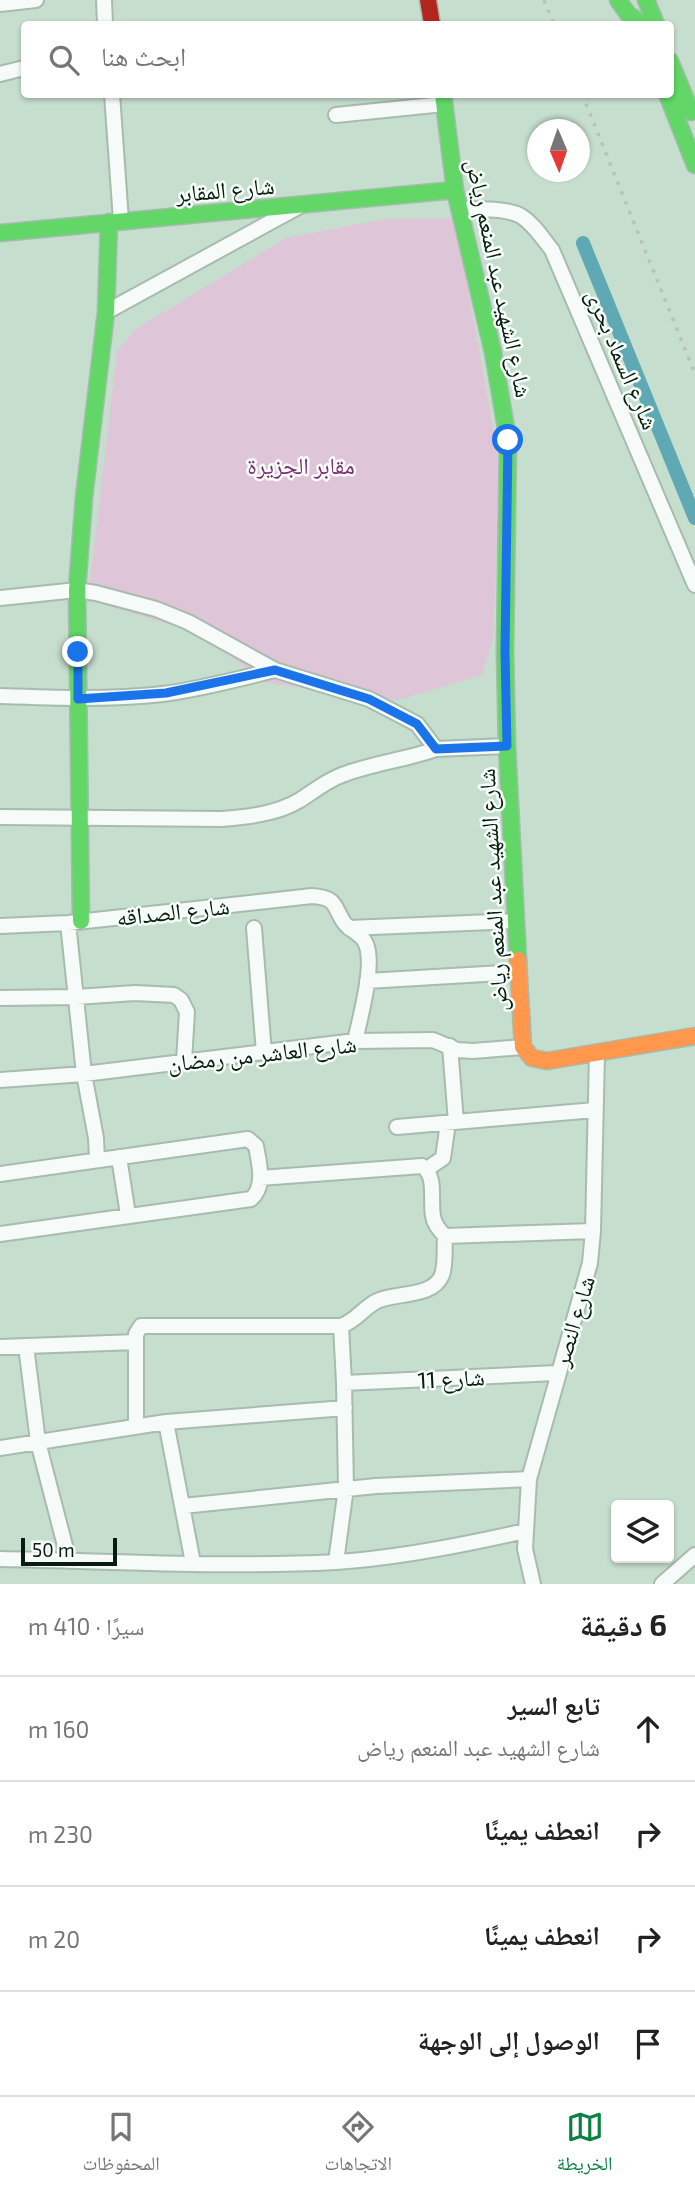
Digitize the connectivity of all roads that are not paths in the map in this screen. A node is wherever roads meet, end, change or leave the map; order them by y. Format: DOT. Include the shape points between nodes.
graph roads {
  1 [pos="36,0"];
  2 [pos="104,0"];
  3 [pos="428,0"];
  4 [pos="618,0"];
  5 [pos="631,0"];
  6 [pos="646,0"];
  7 [pos="0,4"];
  8 [pos="105,21"];
  9 [pos="432,21"];
  10 [pos="637,21"];
  11 [pos="638,21"];
  12 [pos="655,21"];
  13 [pos="21,69"];
  14 [pos="674,71"];
  15 [pos="0,74"];
  16 [pos="112,98"];
  17 [pos="669,98"];
  18 [pos="443,99"];
  19 [pos="336,115"];
  20 [pos="695,122"];
  21 [pos="695,164"];
  22 [pos="455,190"];
  23 [pos="303,204"];
  24 [pos="459,209"];
  25 [pos="115,222"];
  26 [pos="0,233"];
  27 [pos="106,312"];
  28 [pos="695,585"];
  29 [pos="77,590"];
  30 [pos="0,598"];
  31 [pos="275,670"];
  32 [pos="0,696"];
  33 [pos="78,699"];
  34 [pos="507,746"];
  35 [pos="436,749"];
  36 [pos="79,816"];
  37 [pos="0,817"];
  38 [pos="516,921"];
  39 [pos="74,922"];
  40 [pos="0,926"];
  41 [pos="254,928"];
  42 [pos="349,928"];
  43 [pos="518,972"];
  44 [pos="367,981"];
  45 [pos="76,997"];
  46 [pos="0,999"];
  47 [pos="695,1036"];
  48 [pos="355,1041"];
  49 [pos="450,1046"];
  50 [pos="523,1047"];
  51 [pos="264,1053"];
  52 [pos="597,1053"];
  53 [pos="184,1061"];
  54 [pos="84,1074"];
  55 [pos="0,1080"];
  56 [pos="595,1110"];
  57 [pos="452,1122"];
  58 [pos="397,1127"];
  59 [pos="119,1157"];
  60 [pos="97,1159"];
  61 [pos="427,1169"];
  62 [pos="0,1174"];
  63 [pos="260,1178"];
  64 [pos="128,1215"];
  65 [pos="593,1231"];
  66 [pos="0,1234"];
  67 [pos="445,1236"];
  68 [pos="341,1326"];
  69 [pos="136,1342"];
  70 [pos="0,1346"];
  71 [pos="26,1346"];
  72 [pos="557,1373"];
  73 [pos="345,1383"];
  74 [pos="345,1408"];
  75 [pos="166,1422"];
  76 [pos="136,1427"];
  77 [pos="38,1442"];
  78 [pos="0,1448"];
  79 [pos="528,1479"];
  80 [pos="346,1488"];
  81 [pos="183,1506"];
  82 [pos="525,1531"];
  83 [pos="695,1555"];
  84 [pos="0,1559"];
  85 [pos="69,1560"];
  86 [pos="336,1562"];
  87 [pos="193,1563"];
  88 [pos="533,1584"];
  89 [pos="662,1584"];
  1 -- 7 [label="street"];
  2 -- 8 [label="street"];
  3 -- 9 [label="main road"];
  4 -- 10 [label="main road"];
  5 -- 11 [label="main road"];
  6 -- 12 [label="main road"];
  13 -- 15 [label="street"];
  14 -- 20 [label="main road"];
  16 -- 25 [label="street"];
  17 -- 21 [label="main road"];
  18 -- 19 [label="street"];
  18 -- 22 [label="main road, شارع الشهيد عبد المنعم رياض"];
  22 -- 23 [label="main road, شارع المقابر"];
  22 -- 24 [label="main road, شارع الشهيد عبد المنعم رياض"];
  23 -- 25 [label="main road, شارع المقابر"];
  23 -- 27 [label="street"];
  24 -- 28 [label="street, شارع السماد بحرى" via="520,216 552,250"];
  24 -- 34 [label="main road, شارع الشهيد عبد المنعم رياض" via="493,352 508,440"];
  25 -- 26 [label="main road, شارع المقابر"];
  25 -- 27 [label="main road"];
  27 -- 29 [label="main road"];
  29 -- 30 [label="street"];
  29 -- 31 [label="street" via="129,601 188,622"];
  29 -- 33 [label="main road"];
  31 -- 33 [label="street" via="166,693"];
  31 -- 35 [label="street" via="369,699 417,724"];
  32 -- 33 [label="street"];
  33 -- 36 [label="main road"];
  34 -- 35 [label="street"];
  34 -- 38 [label="main road, شارع الشهيد عبد المنعم رياض"];
  35 -- 36 [label="street" via="343,774 295,803 249,816"];
  36 -- 37 [label="street"];
  36 -- 39 [label="main road"];
  38 -- 42 [label="street"];
  38 -- 43 [label="main road, شارع الشهيد عبد المنعم رياض"];
  39 -- 40 [label="street, شارع الصداقه"];
  39 -- 42 [label="street, شارع الصداقه" via="312,896 333,902"];
  39 -- 45 [label="street"];
  41 -- 51 [label="street"];
  42 -- 44 [label="street" via="367,945"];
  43 -- 44 [label="street"];
  43 -- 50 [label="main road, شارع الشهيد عبد المنعم رياض"];
  44 -- 48 [label="street"];
  45 -- 46 [label="street"];
  45 -- 53 [label="street" via="174,995 187,1012"];
  45 -- 54 [label="street"];
  47 -- 52 [label="main road"];
  48 -- 49 [label="street, شارع العاشر من رمضان" via="433,1040"];
  48 -- 51 [label="street, شارع العاشر من رمضان"];
  49 -- 50 [label="street, شارع العاشر من رمضان" via="473,1051"];
  49 -- 57 [label="street"];
  50 -- 52 [label="main road" via="539,1061"];
  51 -- 53 [label="street, شارع العاشر من رمضان"];
  52 -- 56 [label="street, شارع النصر"];
  53 -- 54 [label="street, شارع العاشر من رمضان"];
  54 -- 55 [label="street, شارع العاشر من رمضان"];
  54 -- 60 [label="street"];
  56 -- 57 [label="street"];
  56 -- 65 [label="street, شارع النصر"];
  57 -- 58 [label="street"];
  57 -- 61 [label="street" via="443,1158"];
  59 -- 60 [label="street"];
  59 -- 63 [label="street" via="248,1139 257,1146"];
  59 -- 64 [label="street"];
  60 -- 62 [label="street"];
  61 -- 63 [label="street" via="415,1165"];
  61 -- 67 [label="street" via="435,1225"];
  63 -- 64 [label="street" via="251,1199"];
  64 -- 66 [label="street"];
  65 -- 67 [label="street"];
  65 -- 72 [label="street, شارع النصر" via="590,1263"];
  67 -- 68 [label="street" via="443,1273 437,1285 378,1300"];
  68 -- 69 [label="street" via="145,1326 137,1330"];
  68 -- 73 [label="street"];
  69 -- 71 [label="street"];
  69 -- 76 [label="street"];
  70 -- 71 [label="street"];
  71 -- 77 [label="street"];
  72 -- 73 [label="street, شارع 11"];
  72 -- 79 [label="street, شارع النصر"];
  73 -- 74 [label="street"];
  74 -- 75 [label="street"];
  74 -- 80 [label="street"];
  75 -- 76 [label="street"];
  75 -- 81 [label="street"];
  76 -- 77 [label="street"];
  77 -- 78 [label="street"];
  77 -- 85 [label="street"];
  79 -- 80 [label="street"];
  79 -- 82 [label="street, شارع النصر"];
  80 -- 81 [label="street"];
  80 -- 86 [label="street"];
  81 -- 87 [label="street"];
  82 -- 86 [label="street"];
  82 -- 88 [label="street, شارع النصر"];
  83 -- 89 [label="street"];
  84 -- 85 [label="street"];
  85 -- 87 [label="street"];
  86 -- 87 [label="street"];
}
